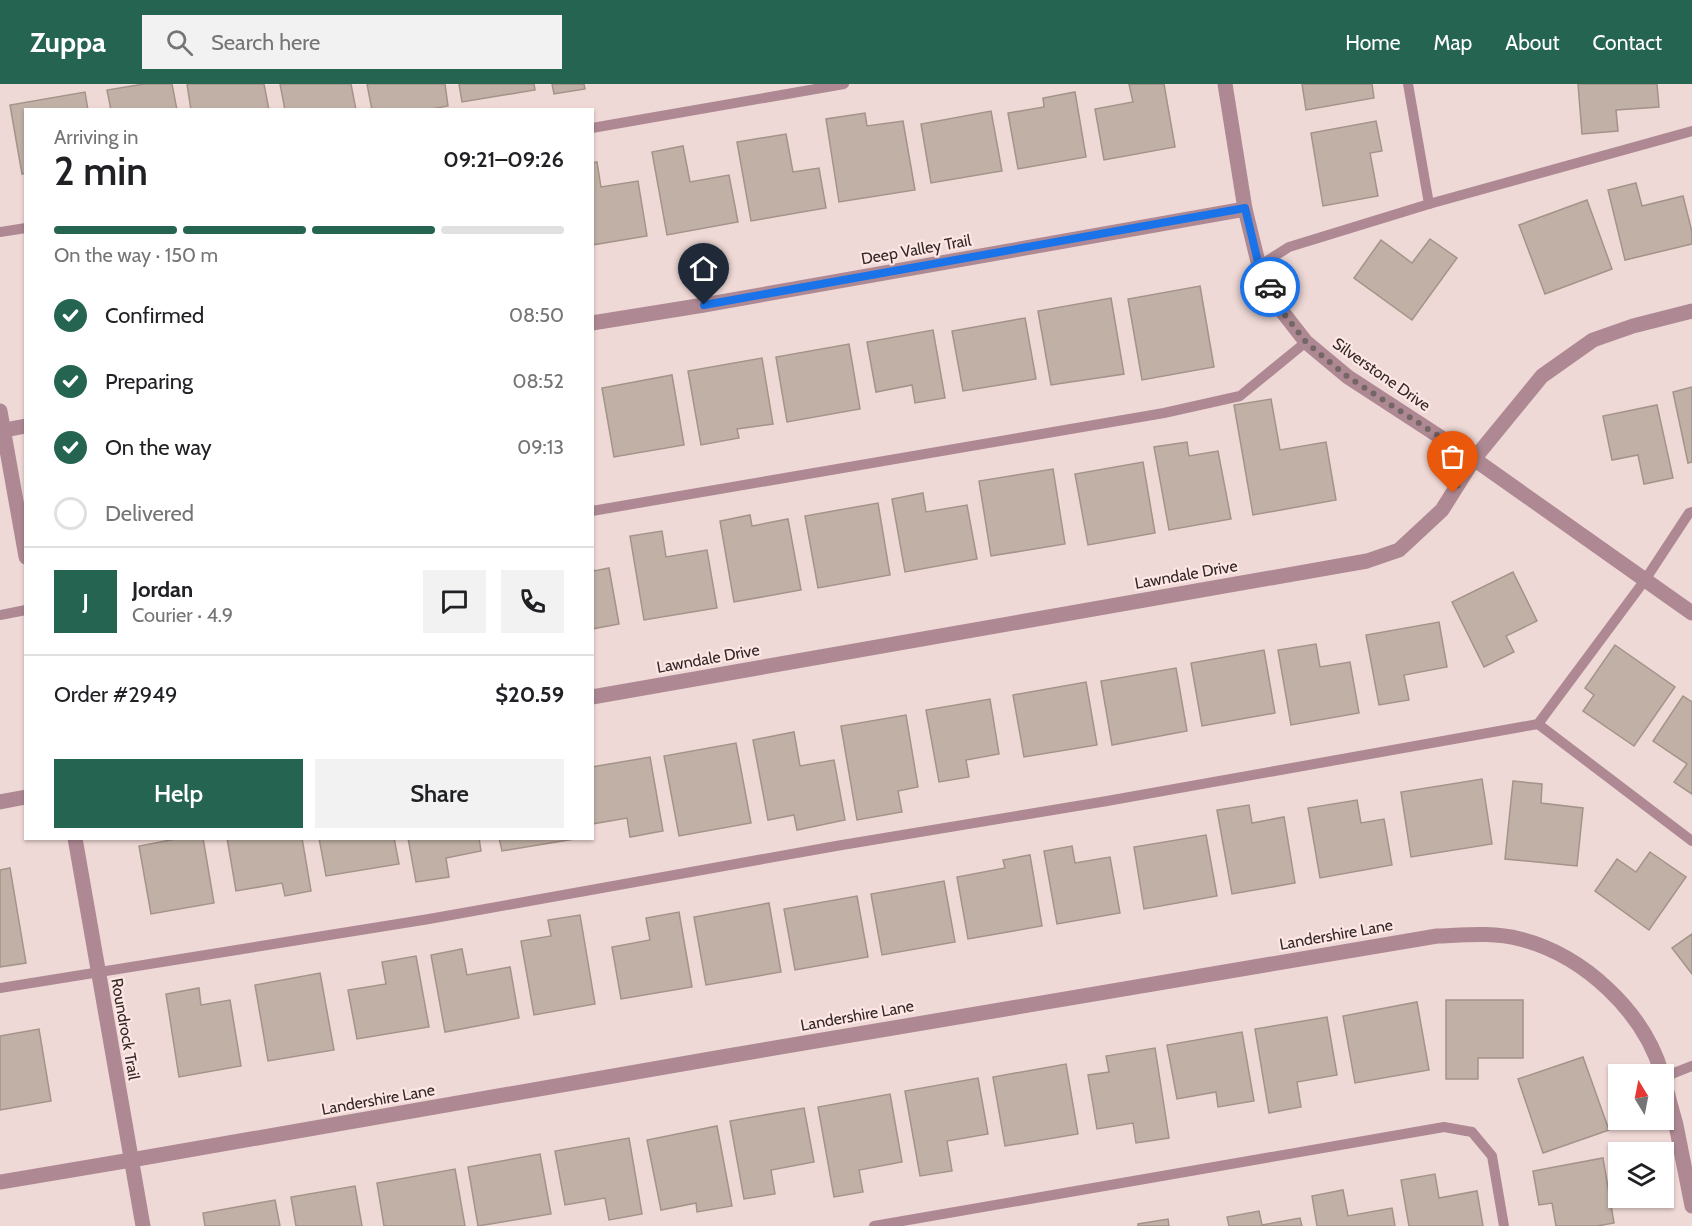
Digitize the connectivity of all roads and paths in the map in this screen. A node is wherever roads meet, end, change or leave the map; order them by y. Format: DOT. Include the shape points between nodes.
graph roads {
  1 [pos="844,84"];
  2 [pos="1225,84"];
  3 [pos="1408,84"];
  4 [pos="594,128"];
  5 [pos="1692,131"];
  6 [pos="1430,204"];
  7 [pos="1245,208"];
  8 [pos="24,228"];
  9 [pos="0,232"];
  10 [pos="1259,266"];
  11 [pos="1692,311"];
  12 [pos="594,323"];
  13 [pos="1306,342"];
  14 [pos="0,411"];
  15 [pos="24,426"];
  16 [pos="2,431"];
  17 [pos="1474,459"];
  18 [pos="594,512"];
  19 [pos="1692,512"];
  20 [pos="24,546"];
  21 [pos="1645,580"];
  22 [pos="24,610"];
  23 [pos="1692,613"];
  24 [pos="0,615"];
  25 [pos="594,697"];
  26 [pos="1538,724"];
  27 [pos="24,797"];
  28 [pos="0,802"];
  29 [pos="75,840"];
  30 [pos="1692,841"];
  31 [pos="98,971"];
  32 [pos="0,988"];
  33 [pos="1659,1064"];
  34 [pos="1692,1066"];
  35 [pos="1674,1073"];
  36 [pos="1674,1118"];
  37 [pos="131,1160"];
  38 [pos="0,1182"];
  39 [pos="1692,1206"];
  40 [pos="143,1226"];
  41 [pos="874,1226"];
  42 [pos="1504,1226"];
  1 -- 4 [label="lane"];
  2 -- 7 [label="street, Silverstone Drive"];
  3 -- 6 [label="lane"];
  5 -- 6 [label="lane"];
  6 -- 10 [label="lane" via="1289,247"];
  7 -- 10 [label="street, Silverstone Drive"];
  7 -- 12 [label="street, Deep Valley Trail"];
  8 -- 9 [label="lane"];
  10 -- 13 [label="street, Silverstone Drive" via="1281,310"];
  11 -- 17 [label="street, Lawndale Drive" via="1593,340 1542,376"];
  13 -- 17 [label="street, Silverstone Drive" via="1348,377"];
  13 -- 18 [label="lane" via="1240,396 1152,415"];
  14 -- 16 [label="street"];
  15 -- 16 [label="street"];
  16 -- 20 [label="street"];
  17 -- 21 [label="street, Silverstone Drive"];
  17 -- 25 [label="street, Lawndale Drive" via="1442,510 1399,550 1367,561"];
  19 -- 21 [label="lane"];
  21 -- 23 [label="street, Silverstone Drive"];
  21 -- 26 [label="lane"];
  22 -- 24 [label="lane"];
  26 -- 30 [label="lane"];
  26 -- 31 [label="lane" via="429,919"];
  27 -- 28 [label="street"];
  29 -- 31 [label="street, Roundrock Trail"];
  31 -- 32 [label="lane"];
  31 -- 37 [label="street, Roundrock Trail"];
  33 -- 37 [label="street, Landershire Lane" via="1636,1021 1614,993 1564,956 1521,939 1490,934 1437,936"];
  34 -- 35 [label="lane"];
  36 -- 39 [label="street, Landershire Lane"];
  37 -- 38 [label="street, Landershire Lane"];
  37 -- 40 [label="street, Roundrock Trail"];
  41 -- 42 [label="lane" via="1444,1127 1472,1132 1492,1156"];
}
